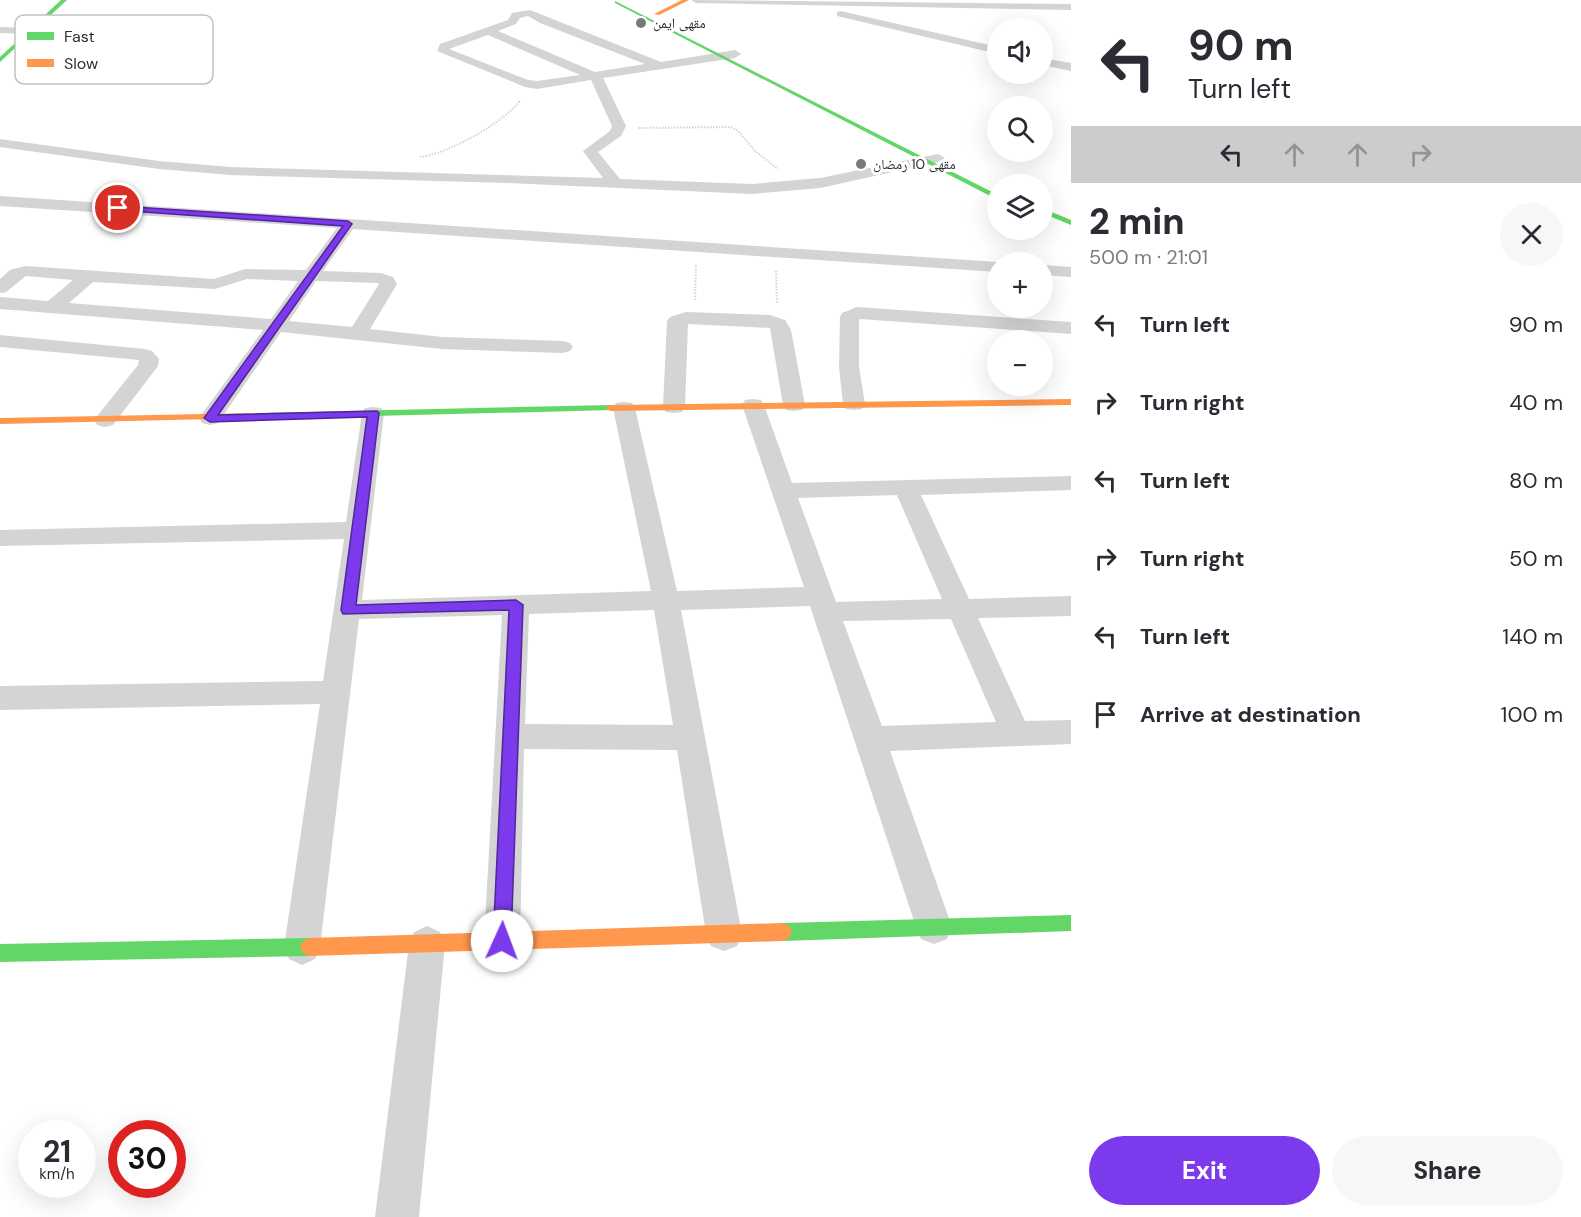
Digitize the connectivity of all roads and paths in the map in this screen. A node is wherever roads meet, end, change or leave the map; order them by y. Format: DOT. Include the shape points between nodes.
graph roads {
  1 [pos="64,0"];
  2 [pos="686,0"];
  3 [pos="696,0"];
  4 [pos="621,1"];
  5 [pos="788,1"];
  6 [pos="1071,7"];
  7 [pos="657,14"];
  8 [pos="48,15"];
  9 [pos="0,30"];
  10 [pos="15,30"];
  11 [pos="488,31"];
  12 [pos="15,46"];
  13 [pos="987,48"];
  14 [pos="729,55"];
  15 [pos="0,60"];
  16 [pos="1053,63"];
  17 [pos="660,66"];
  18 [pos="1071,67"];
  19 [pos="596,77"];
  20 [pos="531,85"];
  21 [pos="619,129"];
  22 [pos="0,143"];
  23 [pos="416,157"];
  24 [pos="932,160"];
  25 [pos="987,183"];
  26 [pos="617,184"];
  27 [pos="801,185"];
  28 [pos="987,192"];
  29 [pos="0,201"];
  30 [pos="1053,215"];
  31 [pos="1071,223"];
  32 [pos="348,224"];
  33 [pos="1053,226"];
  34 [pos="1071,234"];
  35 [pos="697,263"];
  36 [pos="987,266"];
  37 [pos="776,271"];
  38 [pos="1053,271"];
  39 [pos="1071,272"];
  40 [pos="89,276"];
  41 [pos="310,277"];
  42 [pos="0,288"];
  43 [pos="0,303"];
  44 [pos="53,307"];
  45 [pos="694,318"];
  46 [pos="778,324"];
  47 [pos="276,325"];
  48 [pos="1071,328"];
  49 [pos="358,333"];
  50 [pos="0,341"];
  51 [pos="563,347"];
  52 [pos="1071,402"];
  53 [pos="854,404"];
  54 [pos="753,405"];
  55 [pos="794,405"];
  56 [pos="674,407"];
  57 [pos="624,408"];
  58 [pos="373,413"];
  59 [pos="210,418"];
  60 [pos="105,420"];
  61 [pos="0,421"];
  62 [pos="1071,483"];
  63 [pos="906,488"];
  64 [pos="784,491"];
  65 [pos="358,530"];
  66 [pos="0,538"];
  67 [pos="666,601"];
  68 [pos="822,604"];
  69 [pos="516,605"];
  70 [pos="1071,606"];
  71 [pos="957,608"];
  72 [pos="348,610"];
  73 [pos="336,692"];
  74 [pos="0,698"];
  75 [pos="1071,732"];
  76 [pos="1016,734"];
  77 [pos="509,736"];
  78 [pos="690,738"];
  79 [pos="872,739"];
  80 [pos="1071,923"];
  81 [pos="934,927"];
  82 [pos="724,934"];
  83 [pos="502,941"];
  84 [pos="428,944"];
  85 [pos="302,947"];
  86 [pos="0,953"];
  87 [pos="397,1217"];
  1 -- 8 [label="street"];
  2 -- 7 [label="street"];
  3 -- 5 [label="street"];
  4 -- 7 [label="street"];
  4 -- 14 [label="street"];
  5 -- 6 [label="street"];
  5 -- 13 [label="street"];
  7 -- 14 [label="street"];
  9 -- 10 [label="street"];
  11 -- 17 [label="street" via="512,22 518,14 530,13"];
  11 -- 19 [label="street"];
  11 -- 20 [label="street" via="444,46 443,51"];
  12 -- 15 [label="street"];
  14 -- 17 [label="street"];
  14 -- 24 [label="street"];
  16 -- 18 [label="street"];
  17 -- 19 [label="street"];
  19 -- 20 [label="street"];
  19 -- 21 [label="street"];
  20 -- 23 [label="path" via="498,125 437,154"];
  21 -- 26 [label="street" via="590,151"];
  21 -- 27 [label="path" via="731,127 755,151"];
  22 -- 26 [label="street" via="231,171"];
  24 -- 25 [label="street"];
  24 -- 27 [label="street"];
  24 -- 28 [label="street"];
  26 -- 27 [label="street" via="752,189"];
  29 -- 32 [label="street"];
  30 -- 31 [label="street"];
  32 -- 36 [label="street"];
  32 -- 41 [label="street"];
  33 -- 34 [label="street"];
  35 -- 45 [label="path"];
  37 -- 46 [label="path"];
  38 -- 39 [label="street"];
  40 -- 41 [label="street" via="215,284 240,274"];
  40 -- 42 [label="street" via="25,271"];
  40 -- 44 [label="street"];
  41 -- 47 [label="street"];
  41 -- 49 [label="street" via="387,281"];
  43 -- 44 [label="street"];
  44 -- 47 [label="street"];
  45 -- 46 [label="street"];
  45 -- 56 [label="street" via="677,321"];
  46 -- 55 [label="street"];
  47 -- 49 [label="street"];
  47 -- 59 [label="street"];
  48 -- 53 [label="street" via="853,314 849,317 849,367"];
  49 -- 51 [label="street" via="480,346"];
  50 -- 60 [label="street" via="145,355 148,366"];
  52 -- 53 [label="street"];
  53 -- 55 [label="street"];
  54 -- 55 [label="street"];
  54 -- 56 [label="street"];
  54 -- 64 [label="street"];
  56 -- 57 [label="street"];
  57 -- 58 [label="street"];
  57 -- 67 [label="street"];
  58 -- 59 [label="street"];
  58 -- 65 [label="street"];
  59 -- 60 [label="street"];
  60 -- 61 [label="street"];
  62 -- 63 [label="street"];
  63 -- 64 [label="street"];
  63 -- 71 [label="street"];
  64 -- 68 [label="street"];
  65 -- 66 [label="street"];
  65 -- 72 [label="street"];
  67 -- 68 [label="street"];
  67 -- 69 [label="street"];
  67 -- 78 [label="street"];
  68 -- 71 [label="street"];
  68 -- 79 [label="street"];
  69 -- 72 [label="street"];
  69 -- 77 [label="street"];
  70 -- 71 [label="street"];
  71 -- 76 [label="street"];
  72 -- 73 [label="street"];
  73 -- 74 [label="street"];
  73 -- 85 [label="street"];
  75 -- 76 [label="street"];
  76 -- 79 [label="street"];
  77 -- 78 [label="street"];
  77 -- 83 [label="street"];
  78 -- 82 [label="street"];
  79 -- 81 [label="street"];
  80 -- 81 [label="street"];
  81 -- 82 [label="street"];
  82 -- 83 [label="street"];
  83 -- 84 [label="street"];
  84 -- 85 [label="street"];
  84 -- 87 [label="street"];
  85 -- 86 [label="street"];
}
